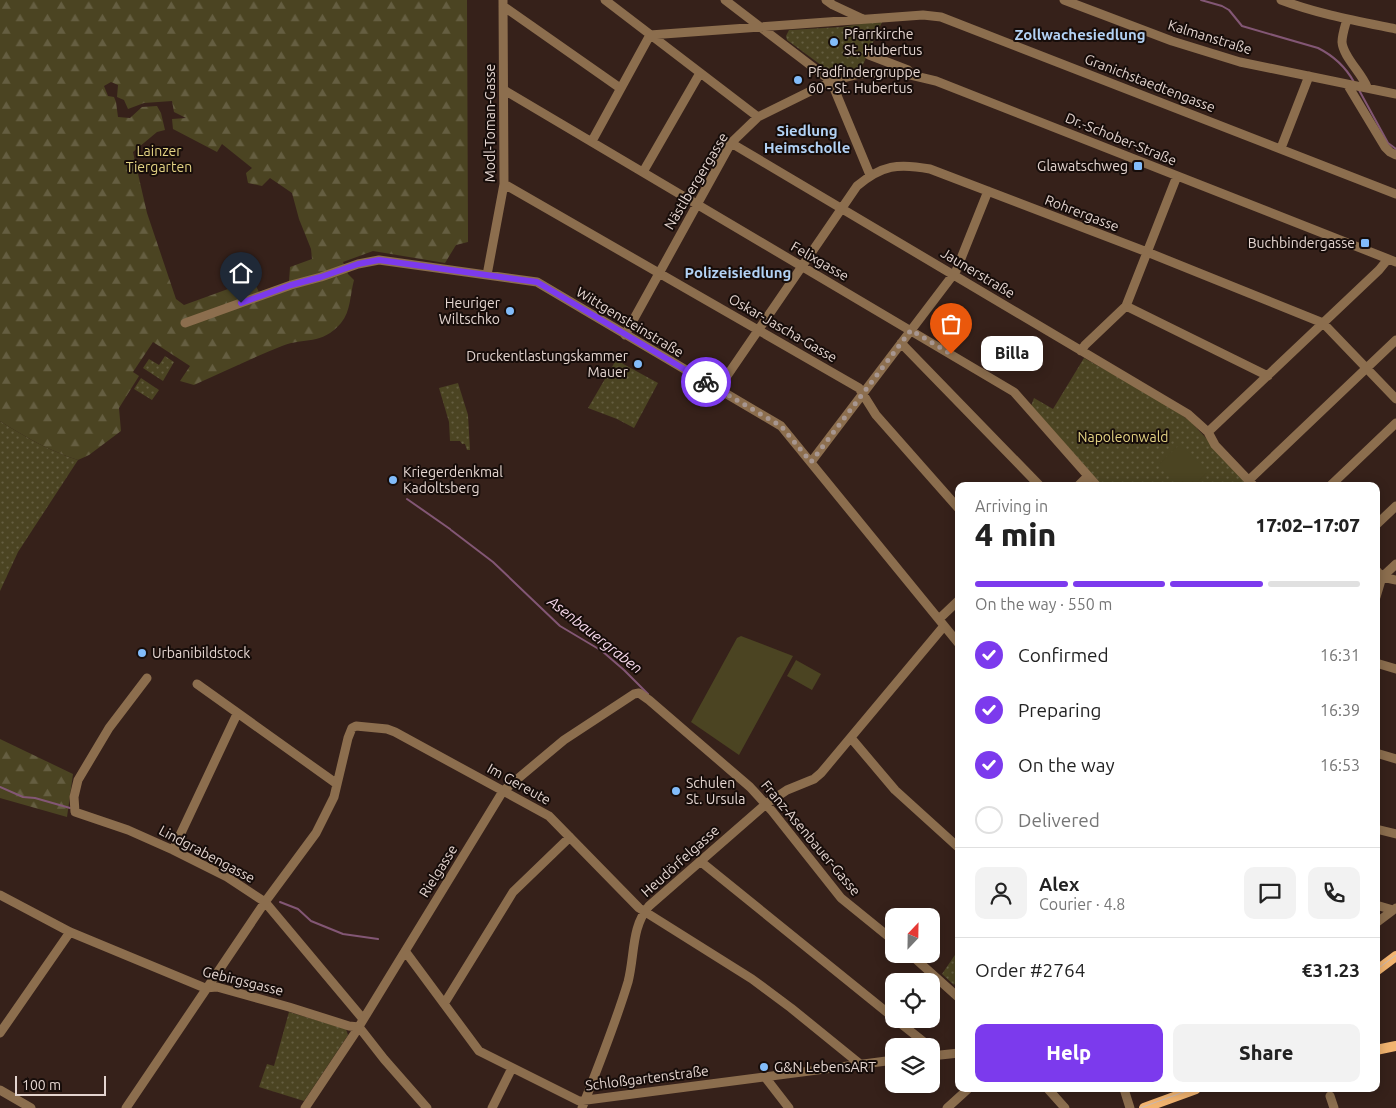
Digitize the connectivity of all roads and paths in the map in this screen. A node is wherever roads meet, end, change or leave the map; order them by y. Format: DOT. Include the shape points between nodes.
graph roads {
  1 [pos="605,0"];
  2 [pos="725,0"];
  3 [pos="826,0"];
  4 [pos="1064,0"];
  5 [pos="1281,0"];
  6 [pos="503,3"];
  7 [pos="1347,19"];
  8 [pos="865,20"];
  9 [pos="760,26"];
  10 [pos="1396,29"];
  11 [pos="650,35"];
  12 [pos="869,55"];
  13 [pos="700,73"];
  14 [pos="1309,76"];
  15 [pos="831,81"];
  16 [pos="936,81"];
  17 [pos="1356,85"];
  18 [pos="620,88"];
  19 [pos="504,90"];
  20 [pos="1396,94"];
  21 [pos="758,118"];
  22 [pos="592,141"];
  23 [pos="731,142"];
  24 [pos="1281,148"];
  25 [pos="1396,155"];
  26 [pos="643,172"];
  27 [pos="870,175"];
  28 [pos="1177,176"];
  29 [pos="504,184"];
  30 [pos="988,191"];
  31 [pos="1396,194"];
  32 [pos="696,203"];
  33 [pos="841,208"];
  34 [pos="1148,252"];
  35 [pos="1392,260"];
  36 [pos="801,267"];
  37 [pos="659,272"];
  38 [pos="954,274"];
  39 [pos="487,275"];
  40 [pos="1126,306"];
  41 [pos="1323,322"];
  42 [pos="185,323"];
  43 [pos="759,330"];
  44 [pos="911,330"];
  45 [pos="625,335"];
  46 [pos="1396,340"];
  47 [pos="901,343"];
  48 [pos="1081,351"];
  49 [pos="1367,368"];
  50 [pos="1268,376"];
  51 [pos="718,389"];
  52 [pos="863,394"];
  53 [pos="1396,399"];
  54 [pos="1396,423"];
  55 [pos="1208,432"];
  56 [pos="811,462"];
  57 [pos="1088,476"];
  58 [pos="1036,482"];
  59 [pos="1082,482"];
  60 [pos="1093,482"];
  61 [pos="1251,482"];
  62 [pos="1253,482"];
  63 [pos="1334,482"];
  64 [pos="955,504"];
  65 [pos="1396,506"];
  66 [pos="1380,521"];
  67 [pos="1396,564"];
  68 [pos="1380,573"];
  69 [pos="1380,574"];
  70 [pos="1396,580"];
  71 [pos="955,605"];
  72 [pos="942,622"];
  73 [pos="955,639"];
  74 [pos="1380,664"];
  75 [pos="1396,669"];
  76 [pos="147,678"];
  77 [pos="197,684"];
  78 [pos="639,693"];
  79 [pos="237,714"];
  80 [pos="851,738"];
  81 [pos="1380,754"];
  82 [pos="1396,759"];
  83 [pos="337,784"];
  84 [pos="503,791"];
  85 [pos="766,804"];
  86 [pos="1380,830"];
  87 [pos="1396,834"];
  88 [pos="570,837"];
  89 [pos="955,844"];
  90 [pos="173,850"];
  91 [pos="700,861"];
  92 [pos="0,895"];
  93 [pos="265,902"];
  94 [pos="1380,906"];
  95 [pos="1395,909"];
  96 [pos="645,911"];
  97 [pos="1380,920"];
  98 [pos="70,932"];
  99 [pos="885,934"];
  100 [pos="405,951"];
  101 [pos="1396,956"];
  102 [pos="920,963"];
  103 [pos="1380,968"];
  104 [pos="205,988"];
  105 [pos="955,994"];
  106 [pos="444,1004"];
  107 [pos="885,1011"];
  108 [pos="361,1023"];
  109 [pos="906,1028"];
  110 [pos="0,1033"];
  111 [pos="919,1038"];
  112 [pos="1396,1046"];
  113 [pos="1380,1049"];
  114 [pos="955,1054"];
  115 [pos="940,1055"];
  116 [pos="885,1061"];
  117 [pos="860,1064"];
  118 [pos="512,1068"];
  119 [pos="765,1077"];
  120 [pos="0,1090"];
  121 [pos="965,1092"];
  122 [pos="1051,1092"];
  123 [pos="1125,1092"];
  124 [pos="1188,1092"];
  125 [pos="1330,1096"];
  126 [pos="583,1104"];
  127 [pos="1148,1107"];
  128 [pos="31,1108"];
  129 [pos="126,1108"];
  130 [pos="305,1108"];
  131 [pos="427,1108"];
  132 [pos="492,1108"];
  133 [pos="789,1108"];
  134 [pos="948,1108"];
  135 [pos="1065,1108"];
  136 [pos="1130,1108"];
  137 [pos="1334,1108"];
  1 -- 11 [label="street"];
  2 -- 9 [label="street"];
  3 -- 8 [label="street"];
  4 -- 14 [label="street, Kalmanstraße" via="1172,41 1240,62"];
  5 -- 7 [label="street"];
  6 -- 18 [label="street"];
  6 -- 19 [label="street, Modl-Toman-Gasse"];
  7 -- 10 [label="street"];
  7 -- 17 [label="street" via="1342,43 1364,79"];
  8 -- 9 [label="street, Granichstaedtengasse"];
  8 -- 24 [label="street, Granichstaedtengasse" via="923,15 941,17"];
  9 -- 11 [label="street, Granichstaedtengasse"];
  9 -- 15 [label="street"];
  11 -- 13 [label="street"];
  11 -- 18 [label="street"];
  12 -- 16 [label="street"];
  13 -- 21 [label="street"];
  13 -- 26 [label="street"];
  14 -- 17 [label="street, Kalmanstraße"];
  14 -- 24 [label="street"];
  15 -- 16 [label="street, Dr.-Schober-Straße" via="879,72 898,72"];
  15 -- 21 [label="street, Nästlbergergasse"];
  15 -- 27 [label="street"];
  16 -- 28 [label="street, Dr.-Schober-Straße"];
  17 -- 20 [label="street, Kalmanstraße"];
  17 -- 25 [label="street" via="1385,147"];
  18 -- 22 [label="street"];
  19 -- 22 [label="street, Felixgasse"];
  19 -- 29 [label="street, Modl-Toman-Gasse"];
  21 -- 23 [label="street, Nästlbergergasse"];
  22 -- 26 [label="street, Felixgasse"];
  23 -- 32 [label="street, Nästlbergergasse"];
  23 -- 33 [label="street, Jaunerstraße"];
  24 -- 31 [label="street, Granichstaedtengasse"];
  26 -- 32 [label="street, Felixgasse"];
  27 -- 30 [label="street, Rohrergasse" via="898,165 914,166"];
  27 -- 33 [label="street, Rohrergasse" via="857,186"];
  28 -- 34 [label="street"];
  28 -- 35 [label="street, Dr.-Schober-Straße"];
  29 -- 37 [label="street, Oskar-Jascha-Gasse"];
  29 -- 39 [label="street, Modl-Toman-Gasse"];
  30 -- 34 [label="street, Rohrergasse"];
  30 -- 38 [label="street"];
  32 -- 36 [label="street, Felixgasse"];
  32 -- 37 [label="street, Nästlbergergasse"];
  33 -- 36 [label="street, Rohrergasse"];
  33 -- 38 [label="street, Jaunerstraße"];
  34 -- 40 [label="street"];
  34 -- 41 [label="street, Rohrergasse"];
  35 -- 41 [label="street"];
  36 -- 43 [label="street, Rohrergasse"];
  36 -- 44 [label="street, Felixgasse"];
  37 -- 43 [label="street, Oskar-Jascha-Gasse"];
  37 -- 45 [label="street, Nästlbergergasse"];
  38 -- 44 [label="street"];
  38 -- 48 [label="street, Jaunerstraße"];
  39 -- 42 [label="street, Wittgensteinstraße" via="371,261 291,285"];
  39 -- 45 [label="street, Wittgensteinstraße" via="537,282"];
  40 -- 48 [label="street"];
  40 -- 50 [label="street"];
  41 -- 49 [label="street"];
  41 -- 50 [label="street"];
  43 -- 51 [label="street, Rohrergasse"];
  43 -- 52 [label="street, Oskar-Jascha-Gasse" via="859,388"];
  44 -- 47 [label="street"];
  44 -- 57 [label="street, Felixgasse" via="1014,392"];
  45 -- 51 [label="street, Wittgensteinstraße"];
  46 -- 49 [label="street"];
  47 -- 52 [label="street"];
  47 -- 58 [label="street"];
  48 -- 55 [label="street, Jaunerstraße" via="1188,414"];
  49 -- 53 [label="street"];
  49 -- 62 [label="street"];
  50 -- 55 [label="street"];
  51 -- 56 [label="street, Wittgensteinstraße" via="781,426"];
  52 -- 56 [label="street"];
  52 -- 64 [label="street, Oskar-Jascha-Gasse" via="876,415"];
  54 -- 63 [label="street"];
  55 -- 61 [label="street, Jaunerstraße" via="1215,445"];
  56 -- 72 [label="street, Wittgensteinstraße"];
  57 -- 59 [label="street"];
  57 -- 60 [label="street, Felixgasse"];
  65 -- 66 [label="street"];
  67 -- 68 [label="street"];
  69 -- 70 [label="street"];
  71 -- 72 [label="street, Heudörfelgasse"];
  72 -- 73 [label="street, Wittgensteinstraße"];
  72 -- 80 [label="street, Heudörfelgasse"];
  74 -- 75 [label="street"];
  76 -- 90 [label="street, Lindgrabengasse" via="109,728 78,780 75,812"];
  77 -- 79 [label="street"];
  78 -- 84 [label="street, Rielgasse" via="564,740"];
  78 -- 85 [label="street, Franz-Asenbauer-Gasse"];
  79 -- 83 [label="street"];
  79 -- 90 [label="street"];
  80 -- 85 [label="street, Heudörfelgasse" via="818,776"];
  80 -- 89 [label="street" via="895,790"];
  81 -- 82 [label="street"];
  83 -- 84 [label="street, Im Gereute" via="348,738 356,726 391,730"];
  83 -- 93 [label="street" via="316,833"];
  84 -- 88 [label="street, Im Gereute" via="549,816"];
  84 -- 100 [label="street, Rielgasse"];
  85 -- 91 [label="street, Heudörfelgasse"];
  85 -- 99 [label="street, Franz-Asenbauer-Gasse" via="841,898"];
  86 -- 87 [label="street"];
  88 -- 96 [label="street, Im Gereute"];
  88 -- 106 [label="street" via="513,892"];
  90 -- 93 [label="street, Lindgrabengasse" via="227,877"];
  91 -- 96 [label="street, Heudörfelgasse"];
  91 -- 107 [label="street"];
  92 -- 98 [label="street, Gebirgsgasse"];
  93 -- 104 [label="street"];
  93 -- 108 [label="street, Lindgrabengasse"];
  94 -- 95 [label="street"];
  95 -- 97 [label="street"];
  96 -- 117 [label="street, Im Gereute" via="752,979"];
  96 -- 126 [label="street, Heudörfelgasse" via="636,932 628,983"];
  98 -- 104 [label="street, Gebirgsgasse"];
  98 -- 110 [label="street"];
  100 -- 106 [label="street, Schloßgartenstraße"];
  100 -- 108 [label="street, Rielgasse"];
  101 -- 103 [label="main road"];
  102 -- 105 [label="street"];
  104 -- 108 [label="street, Gebirgsgasse" via="217,987 349,1026"];
  104 -- 129 [label="street"];
  106 -- 118 [label="street, Schloßgartenstraße" via="480,1051"];
  108 -- 130 [label="street, Rielgasse"];
  108 -- 131 [label="street" via="384,1059"];
  109 -- 111 [label="street"];
  112 -- 113 [label="main road"];
  114 -- 115 [label="street"];
  116 -- 117 [label="street, Schloßgartenstraße"];
  117 -- 119 [label="street, Schloßgartenstraße"];
  118 -- 126 [label="street, Schloßgartenstraße"];
  118 -- 132 [label="street"];
  119 -- 126 [label="street, Schloßgartenstraße"];
  119 -- 133 [label="street"];
  120 -- 128 [label="street"];
  121 -- 134 [label="street"];
  122 -- 135 [label="street"];
  123 -- 136 [label="street"];
  124 -- 127 [label="main road"];
  125 -- 137 [label="street"];
}
